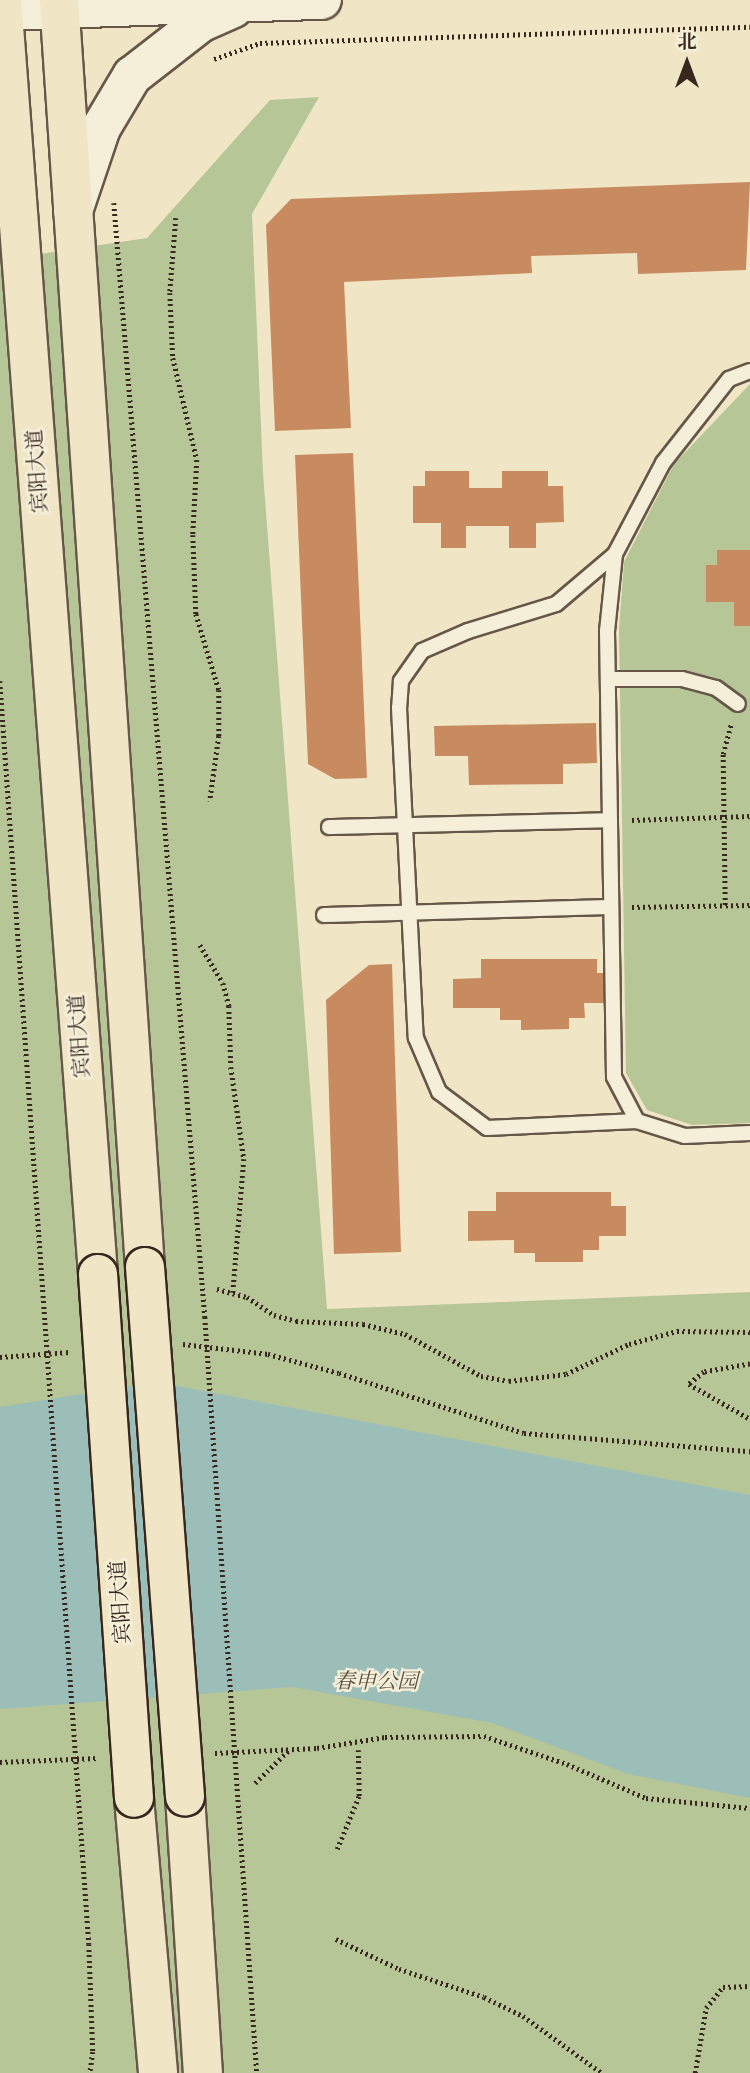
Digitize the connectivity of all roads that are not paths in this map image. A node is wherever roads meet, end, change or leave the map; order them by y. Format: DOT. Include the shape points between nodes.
graph roads {
  1 [pos="322,0"];
  2 [pos="245,3"];
  3 [pos="60,4"];
  4 [pos="1,7"];
  5 [pos="0,171"];
  6 [pos="73,211"];
  7 [pos="19,222"];
  8 [pos="750,371"];
  9 [pos="615,554"];
  10 [pos="608,679"];
  11 [pos="738,704"];
  12 [pos="610,820"];
  13 [pos="405,823"];
  14 [pos="329,827"];
  15 [pos="611,907"];
  16 [pos="409,913"];
  17 [pos="324,915"];
  18 [pos="637,1121"];
  19 [pos="750,1133"];
  20 [pos="152,2006"];
  21 [pos="200,2014"];
  22 [pos="141,2073"];
  23 [pos="158,2073"];
  24 [pos="203,2073"];
  25 [pos="210,2073"];
  1 -- 2 [label="street"];
  2 -- 3 [label="street"];
  2 -- 6 [label="street" via="200,23 132,76 100,128"];
  3 -- 4 [label="street"];
  3 -- 6 [label="highway"];
  4 -- 7 [label="highway, 宾阳大道"];
  5 -- 7 [label="street"];
  6 -- 21 [label="highway, bridge"];
  7 -- 20 [label="highway, 宾阳大道, bridge"];
  8 -- 9 [label="lane" via="729,379 663,463"];
  9 -- 10 [label="lane"];
  9 -- 13 [label="lane" via="556,604 468,631 422,651 401,681"];
  10 -- 11 [label="lane" via="682,679 716,688"];
  10 -- 12 [label="lane"];
  12 -- 13 [label="lane"];
  12 -- 15 [label="lane"];
  13 -- 14 [label="lane"];
  13 -- 16 [label="lane"];
  15 -- 16 [label="lane"];
  15 -- 18 [label="lane" via="614,1077"];
  16 -- 17 [label="lane"];
  16 -- 18 [label="lane" via="416,1038 439,1092 486,1128"];
  18 -- 19 [label="lane" via="685,1136"];
  20 -- 22 [label="street"];
  20 -- 23 [label="highway, 宾阳大道"];
  21 -- 24 [label="highway"];
  21 -- 25 [label="street"];
}
